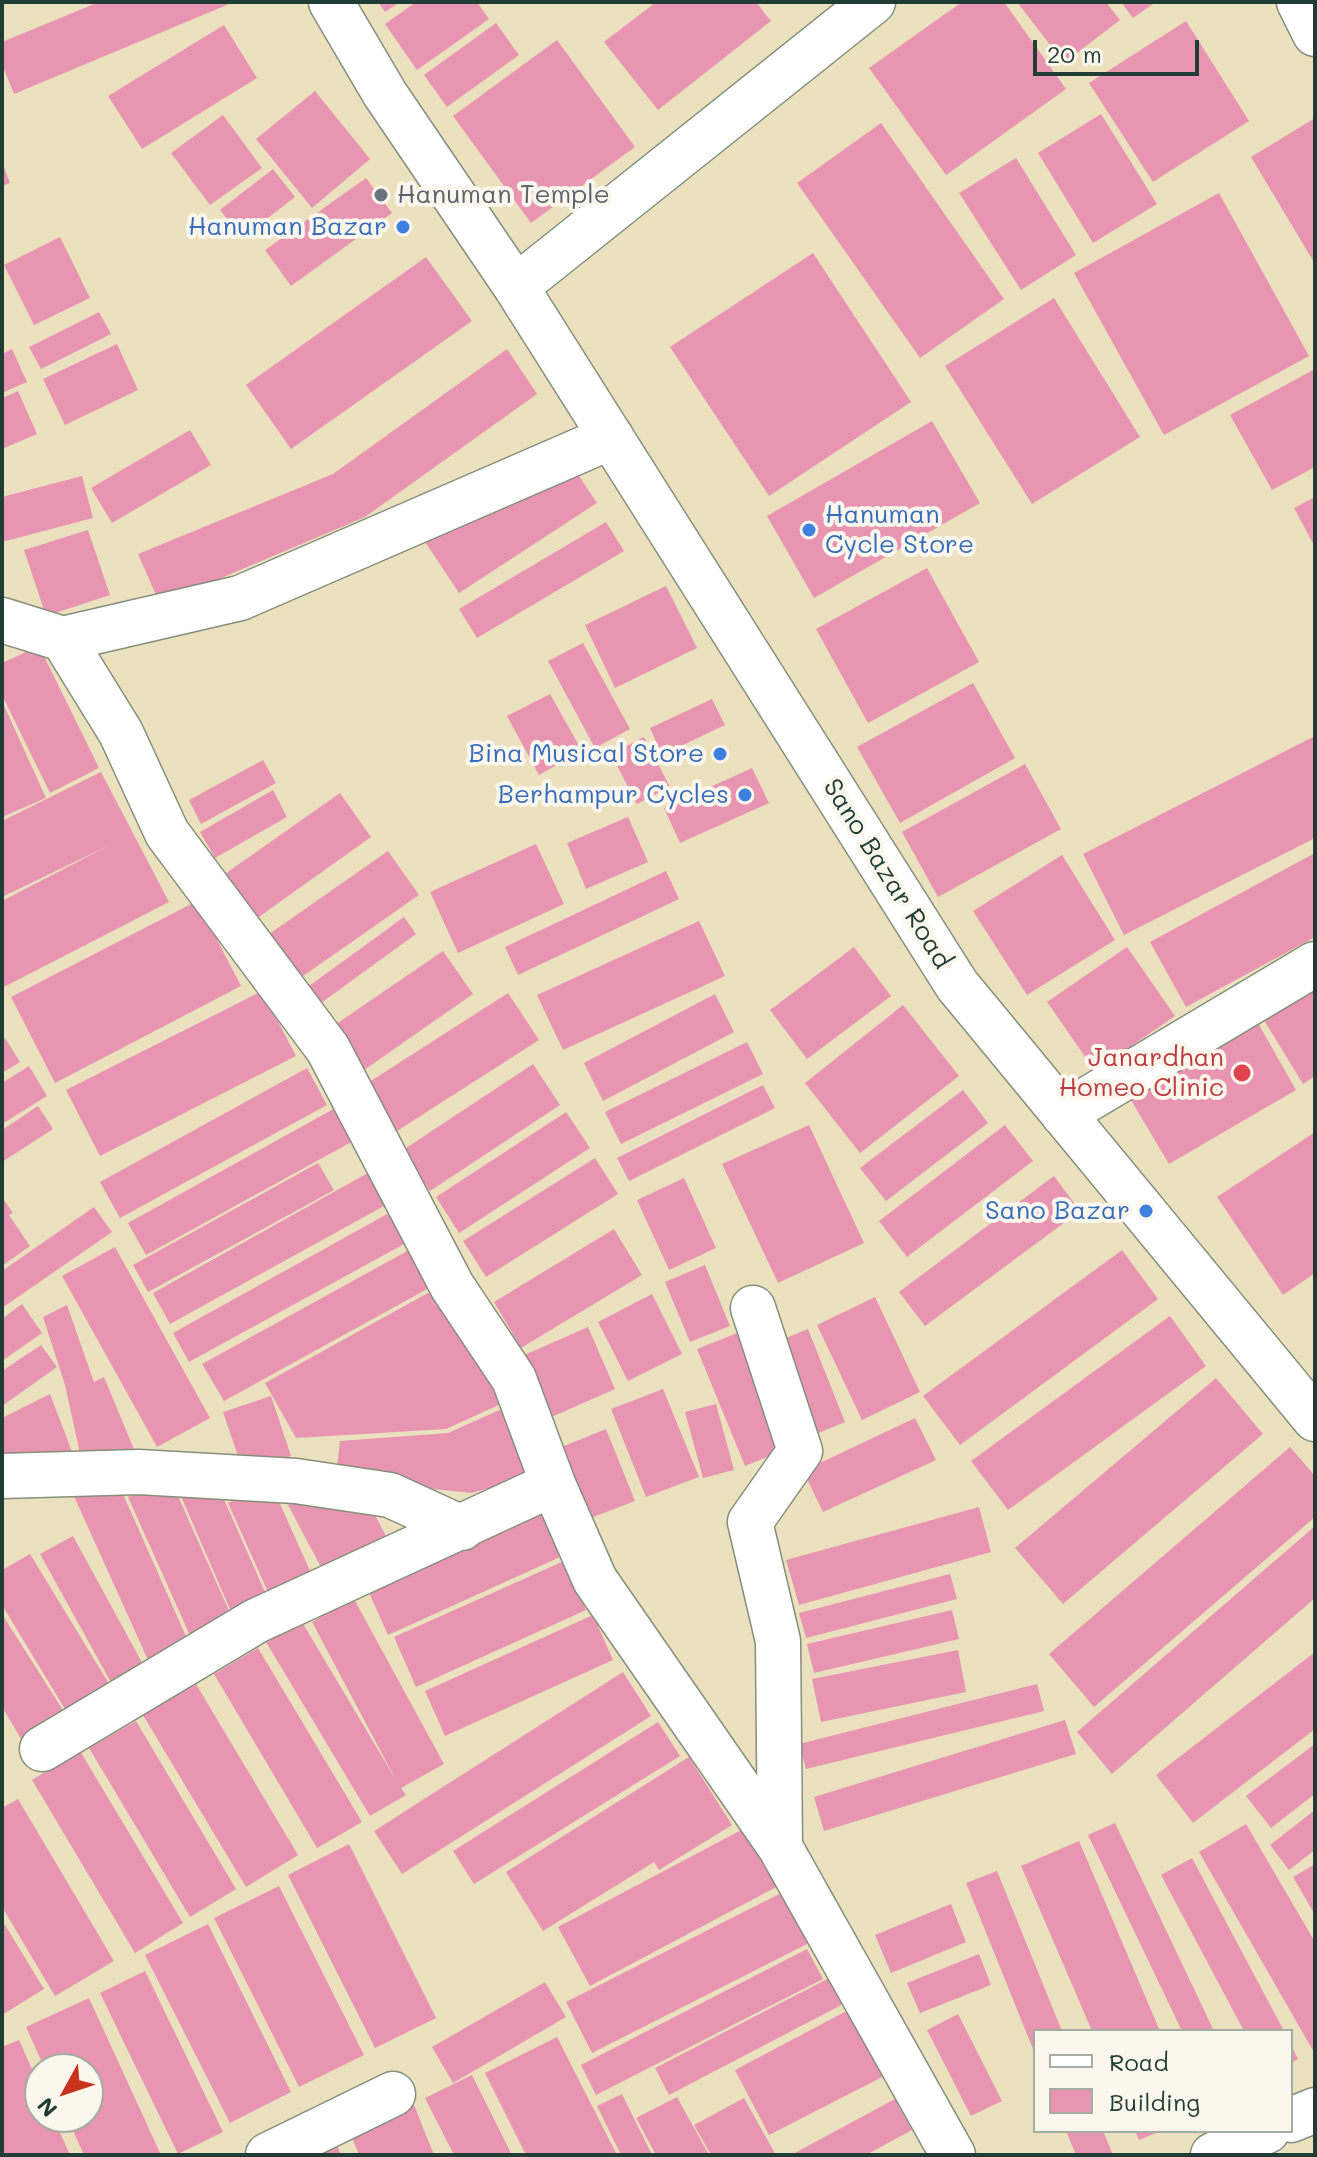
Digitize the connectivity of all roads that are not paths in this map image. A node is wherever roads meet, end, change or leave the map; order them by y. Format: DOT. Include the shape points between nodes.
graph roads {
  1 [pos="331,2"];
  2 [pos="873,2"];
  3 [pos="1299,2"];
  4 [pos="1315,34"];
  5 [pos="516,287"];
  6 [pos="611,437"];
  7 [pos="2,620"];
  8 [pos="63,639"];
  9 [pos="1315,964"];
  10 [pos="1063,1114"];
  11 [pos="753,1308"];
  12 [pos="1315,1419"];
  13 [pos="2,1476"];
  14 [pos="553,1484"];
  15 [pos="462,1528"];
  16 [pos="42,1749"];
  17 [pos="780,1847"];
  18 [pos="393,2094"];
  19 [pos="1315,2110"];
  20 [pos="1293,2119"];
  21 [pos="1262,2133"];
  22 [pos="268,2155"];
  23 [pos="953,2155"];
  24 [pos="1213,2155"];
  1 -- 5 [label="street, Sano Bazar Road" via="385,94"];
  2 -- 5 [label="street"];
  3 -- 4 [label="street"];
  5 -- 6 [label="street, Sano Bazar Road"];
  6 -- 8 [label="street" via="240,598"];
  6 -- 10 [label="street, Sano Bazar Road" via="957,985"];
  7 -- 8 [label="street"];
  8 -- 14 [label="street" via="121,733 167,833 328,1049 452,1286 514,1379"];
  9 -- 10 [label="street"];
  10 -- 12 [label="street, Sano Bazar Road"];
  11 -- 17 [label="street" via="800,1451 750,1522 778,1641"];
  13 -- 15 [label="street" via="139,1472 296,1481 390,1495"];
  14 -- 15 [label="street"];
  14 -- 17 [label="street" via="595,1580"];
  15 -- 16 [label="street" via="256,1621"];
  17 -- 23 [label="street"];
  18 -- 22 [label="street"];
  19 -- 20 [label="street"];
  21 -- 24 [label="street"];
}
